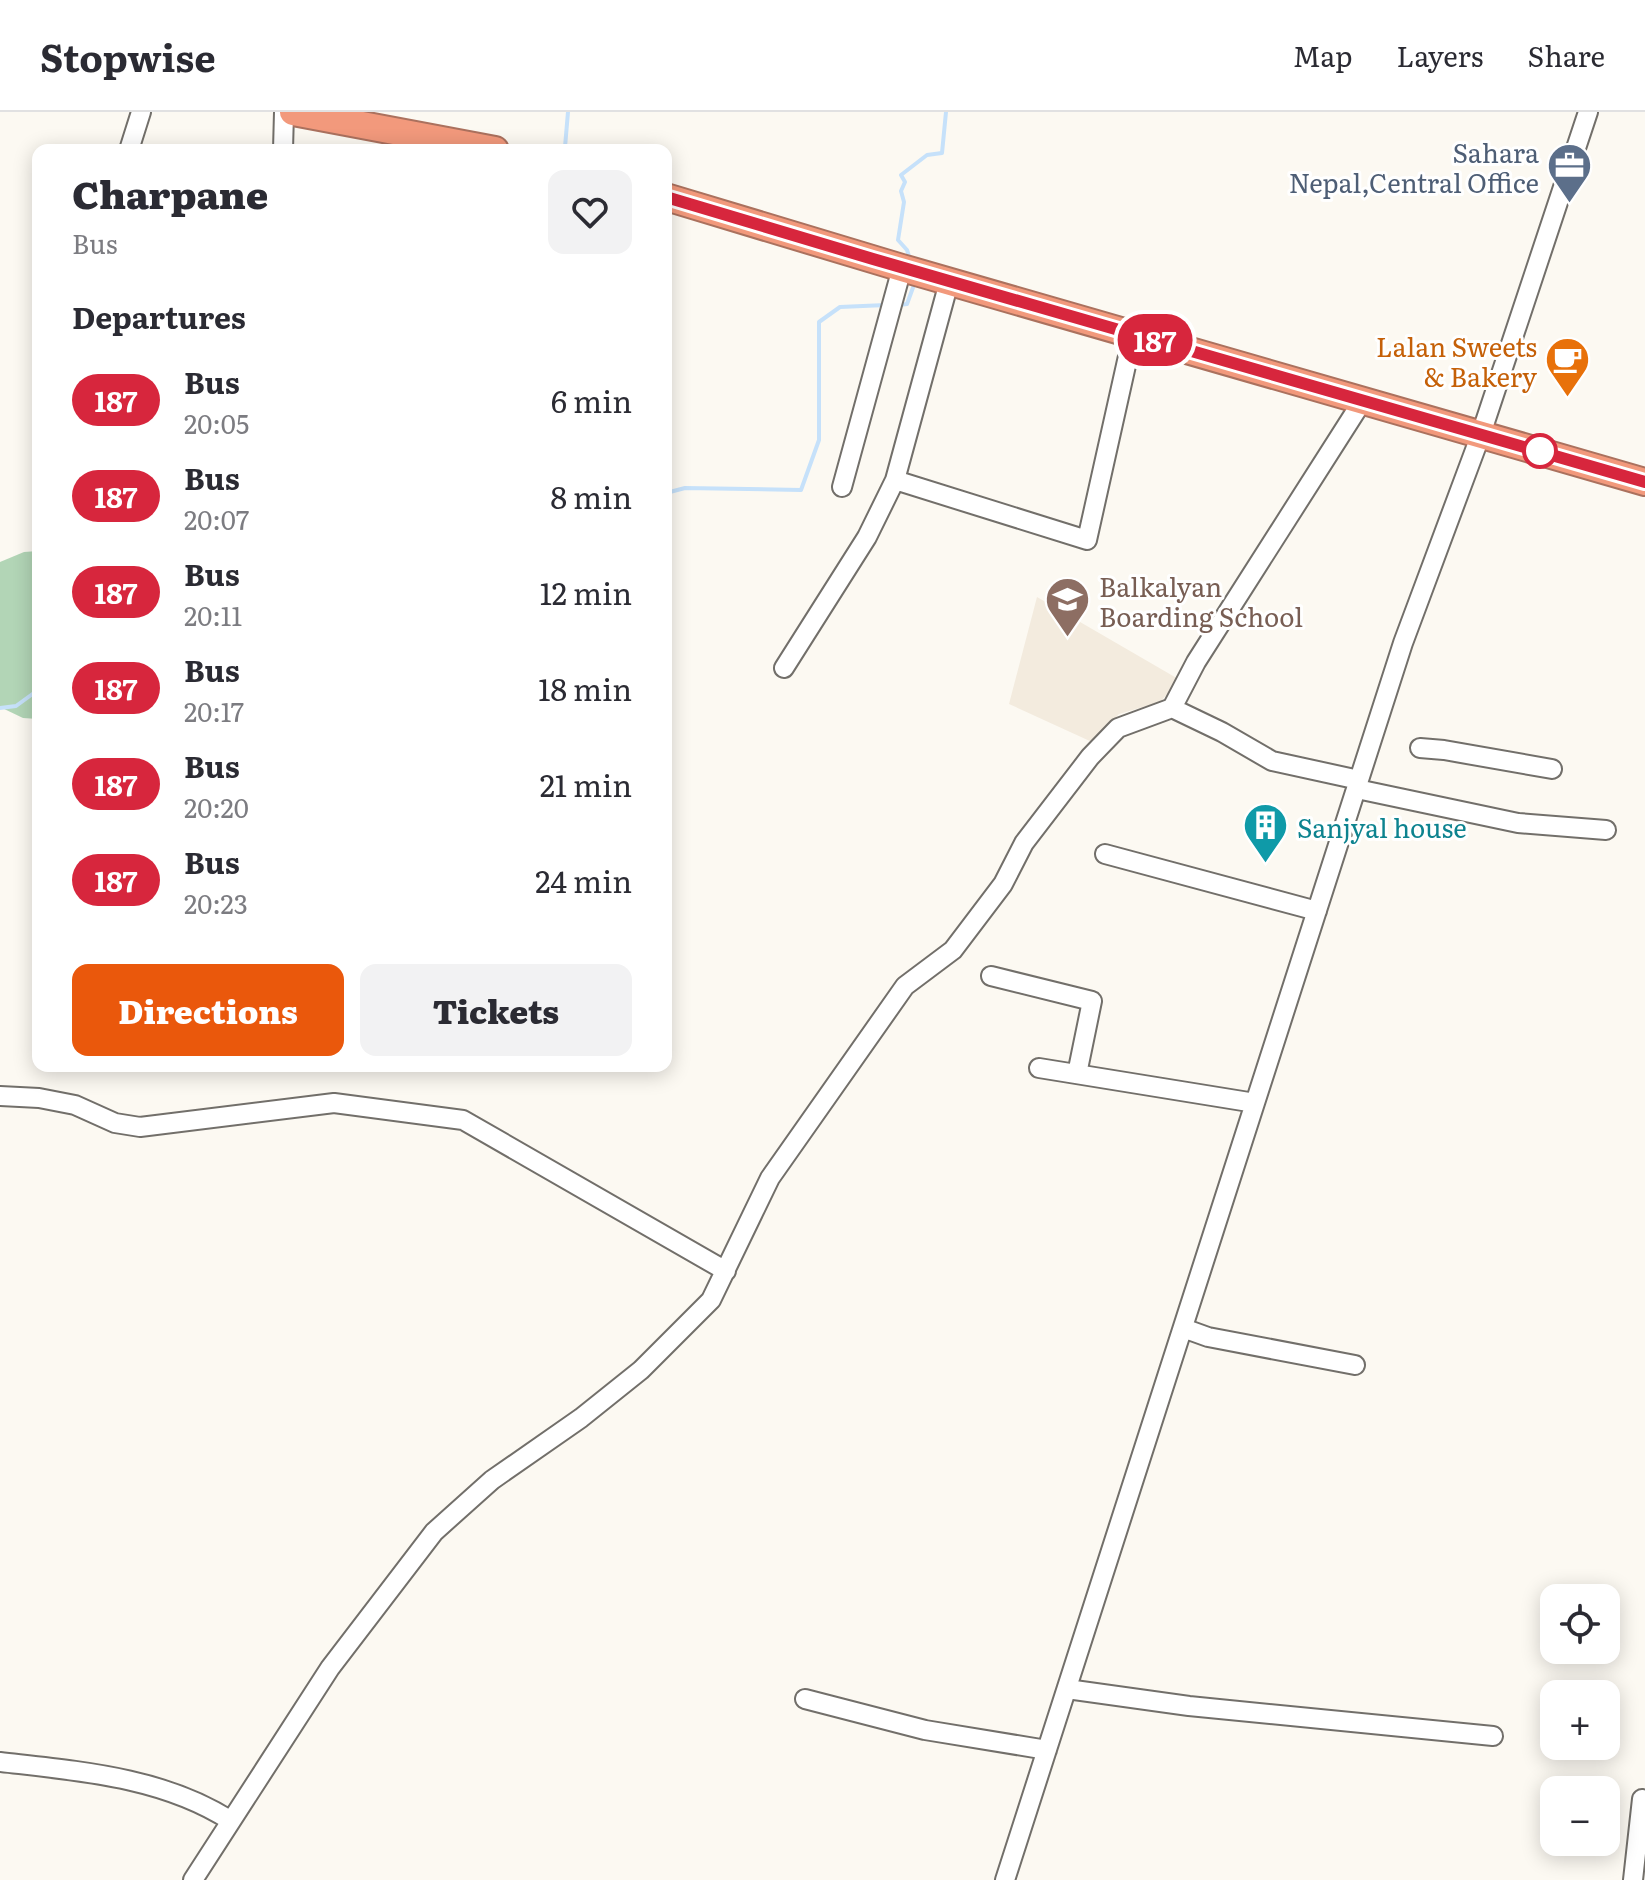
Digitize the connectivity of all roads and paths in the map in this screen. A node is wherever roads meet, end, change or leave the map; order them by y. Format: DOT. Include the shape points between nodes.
graph roads {
  1 [pos="141,112"];
  2 [pos="284,112"];
  3 [pos="293,112"];
  4 [pos="1588,112"];
  5 [pos="346,117"];
  6 [pos="131,144"];
  7 [pos="283,144"];
  8 [pos="468,144"];
  9 [pos="672,199"];
  10 [pos="902,268"];
  11 [pos="949,282"];
  12 [pos="1133,334"];
  13 [pos="1363,400"];
  14 [pos="1481,434"];
  15 [pos="895,480"];
  16 [pos="1645,482"];
  17 [pos="842,487"];
  18 [pos="784,668"];
  19 [pos="1172,708"];
  20 [pos="1420,748"];
  21 [pos="1552,769"];
  22 [pos="1358,785"];
  23 [pos="1606,830"];
  24 [pos="1105,854"];
  25 [pos="1317,911"];
  26 [pos="991,976"];
  27 [pos="1039,1068"];
  28 [pos="1077,1074"];
  29 [pos="0,1096"];
  30 [pos="1255,1103"];
  31 [pos="726,1271"];
  32 [pos="1183,1328"];
  33 [pos="1355,1365"];
  34 [pos="1067,1689"];
  35 [pos="805,1699"];
  36 [pos="1493,1736"];
  37 [pos="1047,1750"];
  38 [pos="0,1762"];
  39 [pos="1642,1799"];
  40 [pos="231,1821"];
  41 [pos="193,1880"];
  42 [pos="1005,1880"];
  43 [pos="1633,1880"];
  1 -- 6 [label="street"];
  2 -- 7 [label="street"];
  3 -- 5 [label="highway"];
  4 -- 14 [label="street"];
  5 -- 8 [label="highway"];
  9 -- 10 [label="highway"];
  10 -- 11 [label="highway"];
  10 -- 17 [label="street"];
  11 -- 12 [label="highway"];
  11 -- 15 [label="street"];
  12 -- 13 [label="highway"];
  12 -- 15 [label="street" via="1087,540"];
  13 -- 14 [label="highway"];
  13 -- 19 [label="street"];
  14 -- 16 [label="highway"];
  14 -- 22 [label="street" via="1403,643"];
  15 -- 18 [label="street" via="867,537"];
  19 -- 22 [label="street" via="1272,761"];
  19 -- 31 [label="street" via="1118,728 1090,757 1024,843 1003,884 953,950 905,986 770,1178"];
  20 -- 21 [label="street"];
  22 -- 23 [label="street" via="1518,823"];
  22 -- 25 [label="street"];
  24 -- 25 [label="street"];
  25 -- 30 [label="street"];
  26 -- 28 [label="street" via="1092,1001"];
  27 -- 28 [label="street"];
  28 -- 30 [label="street"];
  29 -- 31 [label="street" via="75,1105 115,1123 140,1127 334,1103 463,1120"];
  30 -- 32 [label="street"];
  31 -- 40 [label="street" via="711,1300 641,1370 492,1480 434,1532 330,1668"];
  32 -- 33 [label="street"];
  32 -- 34 [label="street"];
  34 -- 36 [label="street"];
  34 -- 37 [label="street"];
  35 -- 37 [label="street" via="925,1730"];
  37 -- 42 [label="street"];
  38 -- 40 [label="street" via="151,1786 205,1804"];
  39 -- 43 [label="street"];
  40 -- 41 [label="street"];
}
